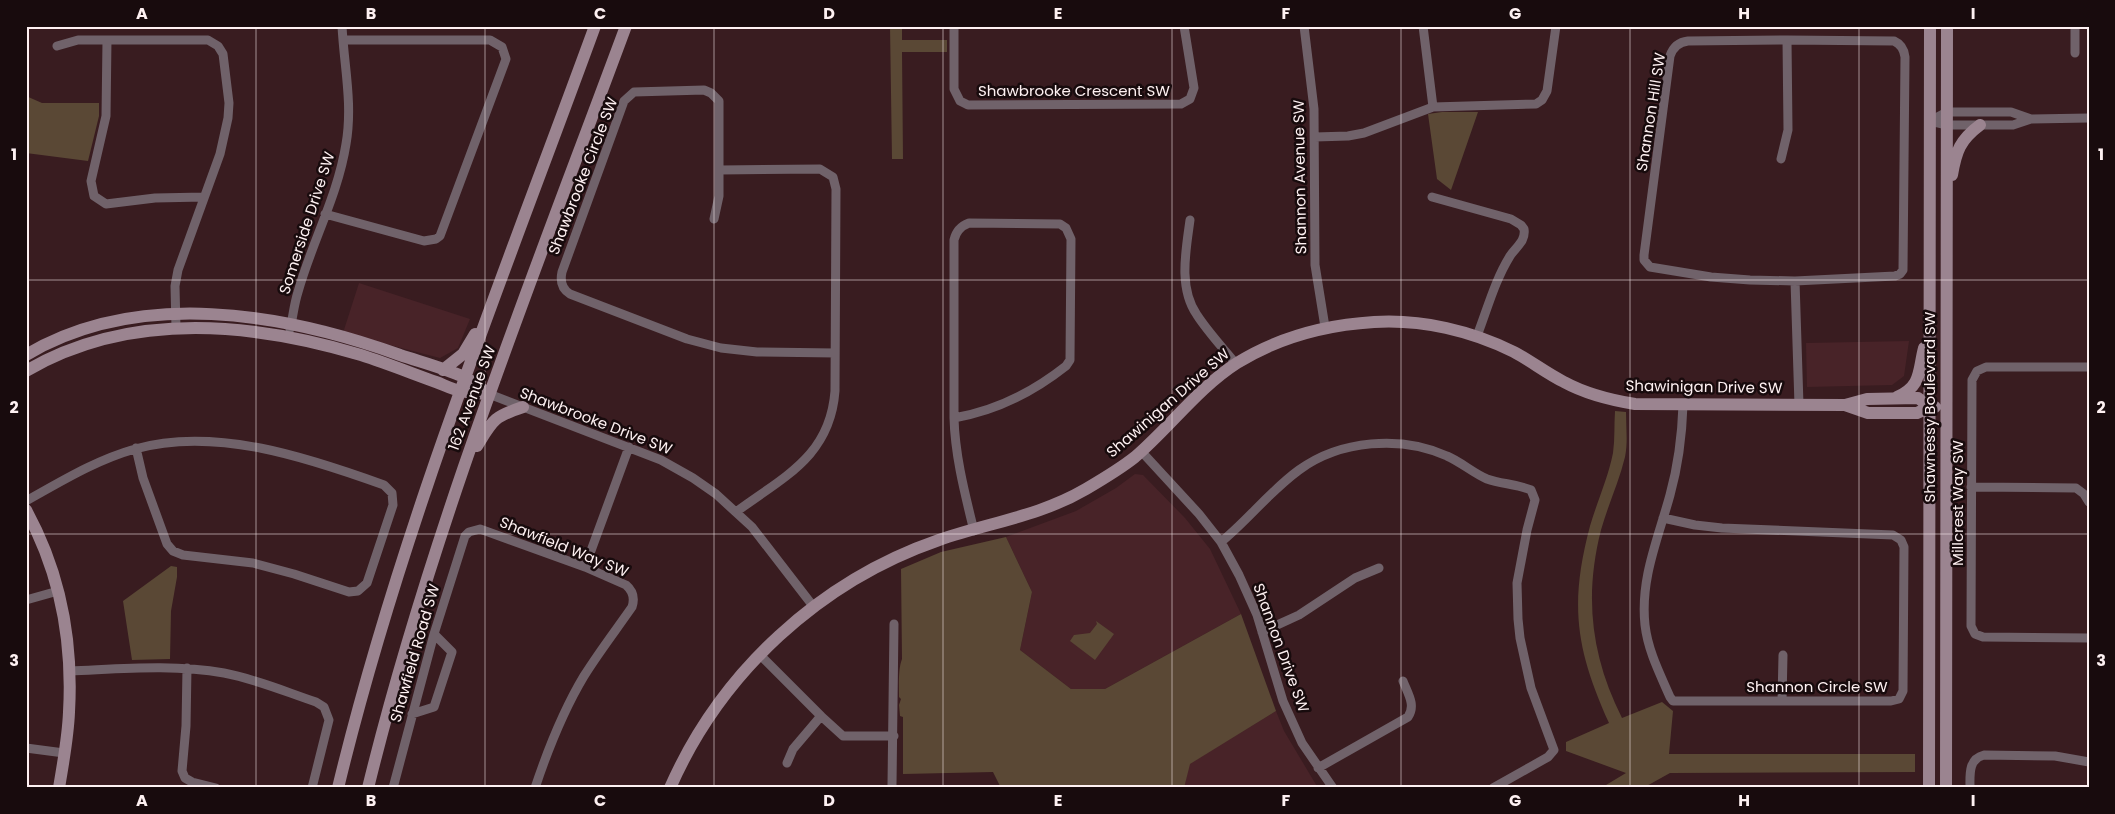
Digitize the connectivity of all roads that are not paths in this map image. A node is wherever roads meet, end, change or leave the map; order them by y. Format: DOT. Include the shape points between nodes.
graph roads {
  1 [pos="342,26"];
  2 [pos="595,26"];
  3 [pos="626,26"];
  4 [pos="954,26"];
  5 [pos="1184,26"];
  6 [pos="1304,26"];
  7 [pos="1423,26"];
  8 [pos="1556,26"];
  9 [pos="1930,26"];
  10 [pos="1947,26"];
  11 [pos="2075,26"];
  12 [pos="107,40"];
  13 [pos="343,40"];
  14 [pos="1787,40"];
  15 [pos="57,46"];
  16 [pos="2074,53"];
  17 [pos="1432,107"];
  18 [pos="1947,112"];
  19 [pos="2089,118"];
  20 [pos="2031,119"];
  21 [pos="1930,121"];
  22 [pos="1947,125"];
  23 [pos="1980,125"];
  24 [pos="1315,137"];
  25 [pos="1781,159"];
  26 [pos="720,170"];
  27 [pos="204,196"];
  28 [pos="1432,197"];
  29 [pos="326,214"];
  30 [pos="1946,215"];
  31 [pos="714,219"];
  32 [pos="1190,220"];
  33 [pos="1795,281"];
  34 [pos="491,306"];
  35 [pos="176,314"];
  36 [pos="291,324"];
  37 [pos="1929,324"];
  38 [pos="1324,326"];
  39 [pos="176,328"];
  40 [pos="1477,336"];
  41 [pos="289,338"];
  42 [pos="835,353"];
  43 [pos="26,355"];
  44 [pos="1236,364"];
  45 [pos="2089,367"];
  46 [pos="443,370"];
  47 [pos="26,371"];
  48 [pos="465,378"];
  49 [pos="460,391"];
  50 [pos="489,394"];
  51 [pos="1892,399"];
  52 [pos="1683,405"];
  53 [pos="1799,405"];
  54 [pos="1845,405"];
  55 [pos="523,407"];
  56 [pos="1930,407"];
  57 [pos="1946,407"];
  58 [pos="954,418"];
  59 [pos="629,447"];
  60 [pos="136,448"];
  61 [pos="1141,451"];
  62 [pos="465,465"];
  63 [pos="1972,487"];
  64 [pos="26,501"];
  65 [pos="2089,502"];
  66 [pos="26,510"];
  67 [pos="736,512"];
  68 [pos="1663,518"];
  69 [pos="473,530"];
  70 [pos="974,531"];
  71 [pos="1220,542"];
  72 [pos="585,567"];
  73 [pos="1378,568"];
  74 [pos="58,591"];
  75 [pos="26,600"];
  76 [pos="813,606"];
  77 [pos="894,624"];
  78 [pos="1262,632"];
  79 [pos="434,634"];
  80 [pos="2089,638"];
  81 [pos="759,654"];
  82 [pos="1783,655"];
  83 [pos="187,668"];
  84 [pos="70,671"];
  85 [pos="1403,681"];
  86 [pos="1782,701"];
  87 [pos="412,714"];
  88 [pos="821,716"];
  89 [pos="894,736"];
  90 [pos="26,748"];
  91 [pos="64,753"];
  92 [pos="2089,762"];
  93 [pos="787,763"];
  94 [pos="1318,768"];
  95 [pos="892,785"];
  96 [pos="59,788"];
  97 [pos="216,788"];
  98 [pos="312,788"];
  99 [pos="338,788"];
  100 [pos="368,788"];
  101 [pos="393,788"];
  102 [pos="535,788"];
  103 [pos="670,788"];
  104 [pos="1332,788"];
  105 [pos="1493,788"];
  106 [pos="1929,788"];
  107 [pos="1946,788"];
  108 [pos="1970,788"];
  1 -- 13 [label="street, Somerside Drive SW"];
  2 -- 34 [label="main road, 162 Avenue SW"];
  3 -- 50 [label="main road, 162 Avenue SW"];
  4 -- 5 [label="street, Shawbrooke Crescent SW" via="956,96 964,104 978,105 1181,104 1190,99 1194,88"];
  6 -- 24 [label="street, Shannon Avenue SW" via="1312,76"];
  7 -- 17 [label="street"];
  8 -- 17 [label="street" via="1547,91 1539,102 1532,105"];
  9 -- 21 [label="main road, Shawnessy Boulevard SW"];
  10 -- 18 [label="main road, Shawnessy Boulevard SW"];
  11 -- 16 [label="street"];
  12 -- 15 [label="street" via="78,40"];
  12 -- 27 [label="street" via="208,40 222,50 228,118 220,154"];
  12 -- 27 [label="street" via="106,116 91,181 94,196 106,204"];
  13 -- 29 [label="street, Somerside Drive SW" via="349,98 346,143"];
  13 -- 29 [label="street" via="490,40 502,47 506,58 440,236 424,241"];
  14 -- 25 [label="street" via="1788,130"];
  14 -- 33 [label="street, Shannon Hill SW" via="1894,41 1902,47 1905,57 1903,270 1895,276"];
  14 -- 33 [label="street, Shannon Hill SW" via="1688,41 1674,48 1670,56 1644,255 1647,264 1655,269 1711,277"];
  17 -- 24 [label="street" via="1364,133"];
  18 -- 20 [label="street" via="2011,112"];
  18 -- 21 [label="street"];
  18 -- 22 [label="main road, Shawnessy Boulevard SW"];
  19 -- 20 [label="street"];
  20 -- 23 [label="street" via="2013,124"];
  21 -- 22 [label="street"];
  21 -- 37 [label="main road, Shawnessy Boulevard SW"];
  22 -- 23 [label="street"];
  22 -- 30 [label="main road, Shawnessy Boulevard SW"];
  23 -- 30 [label="main road" via="1959,145"];
  24 -- 38 [label="street, Shannon Avenue SW" via="1315,265"];
  26 -- 31 [label="street"];
  26 -- 42 [label="street" via="820,169 833,177 836,189"];
  26 -- 42 [label="street, Shawbrooke Circle SW" via="720,105 716,96 704,90 642,90 630,94 624,101 562,272 562,286 570,294 704,344 757,352"];
  27 -- 35 [label="street" via="178,270"];
  28 -- 40 [label="street" via="1511,219 1524,229 1522,241 1510,256"];
  29 -- 36 [label="street, Somerside Drive SW" via="298,293"];
  30 -- 57 [label="main road, Shawnessy Boulevard SW"];
  32 -- 44 [label="street" via="1185,270 1191,306"];
  33 -- 53 [label="street"];
  34 -- 46 [label="main road" via="463,354"];
  34 -- 48 [label="main road, 162 Avenue SW"];
  35 -- 36 [label="main road" via="223,315"];
  35 -- 39 [label="street"];
  35 -- 43 [label="main road" via="106,324 55,341"];
  36 -- 41 [label="street, Somerside Drive SW"];
  36 -- 46 [label="main road" via="366,342"];
  37 -- 51 [label="main road" via="1913,386 1910,391"];
  37 -- 56 [label="main road, Shawnessy Boulevard SW"];
  38 -- 40 [label="main road, Shawinigan Drive SW" via="1397,322 1435,326"];
  38 -- 44 [label="main road, Shawinigan Drive SW" via="1276,343"];
  39 -- 41 [label="main road" via="216,328"];
  39 -- 47 [label="main road" via="137,332 90,343"];
  40 -- 52 [label="main road, Shawinigan Drive SW" via="1594,395 1635,404"];
  41 -- 49 [label="main road" via="361,356"];
  42 -- 67 [label="street" via="834,402 822,439 796,470"];
  44 -- 61 [label="main road, Shawinigan Drive SW" via="1193,399"];
  45 -- 63 [label="street, Millcrest Way SW" via="1986,368 1977,371 1972,380"];
  46 -- 48 [label="main road"];
  48 -- 49 [label="main road, 162 Avenue SW"];
  48 -- 50 [label="main road"];
  49 -- 50 [label="main road"];
  49 -- 99 [label="main road, 162 Avenue SW" via="384,618"];
  50 -- 55 [label="street, Shawbrooke Drive SW"];
  50 -- 62 [label="main road, 162 Avenue SW"];
  51 -- 54 [label="main road, Shawinigan Drive SW" via="1866,399"];
  51 -- 56 [label="main road, Shawinigan Drive SW" via="1918,398"];
  52 -- 53 [label="main road, Shawinigan Drive SW"];
  52 -- 68 [label="street, Shannon Circle SW" via="1676,470"];
  53 -- 54 [label="main road, Shawinigan Drive SW"];
  54 -- 56 [label="main road, Shawinigan Drive SW" via="1868,413 1917,413"];
  55 -- 59 [label="street, Shawbrooke Drive SW"];
  55 -- 62 [label="main road" via="499,415 491,423"];
  56 -- 57 [label="main road, Shawinigan Drive SW"];
  56 -- 106 [label="main road, Shawnessy Boulevard SW"];
  57 -- 107 [label="main road, Shawnessy Boulevard SW"];
  58 -- 58 [label="street" via="956,234 959,228 969,223 1060,224 1071,239 1070,360 1029,392 997,406"];
  58 -- 70 [label="street" via="960,468"];
  59 -- 67 [label="street, Shawbrooke Drive SW" via="686,474"];
  59 -- 72 [label="street"];
  60 -- 60 [label="street" via="169,443 224,444 302,458 384,485 392,494 393,505 367,583 358,591 349,592 253,563 173,551 167,544 143,478"];
  60 -- 64 [label="street" via="93,464"];
  61 -- 70 [label="main road, Shawinigan Drive SW" via="1085,490 1055,505"];
  61 -- 71 [label="street, Shannon Drive SW"];
  62 -- 100 [label="main road, 162 Avenue SW" via="403,657"];
  63 -- 65 [label="street" via="2076,488"];
  63 -- 80 [label="street, Millcrest Way SW" via="1972,626 1975,634 1983,637"];
  66 -- 74 [label="main road" via="45,550"];
  67 -- 76 [label="street, Shawbrooke Drive SW" via="764,542"];
  68 -- 86 [label="street, Shannon Circle SW" via="1649,566 1644,603 1645,625 1656,667 1670,697 1673,701"];
  68 -- 86 [label="street, Shannon Circle SW" via="1722,528 1893,535 1901,540 1904,547 1903,691 1899,698 1891,701"];
  69 -- 72 [label="street, Shawfield Way SW" via="487,530"];
  69 -- 79 [label="street, Shawfield Road SW" via="465,536"];
  70 -- 76 [label="main road, Shawinigan Drive SW" via="938,540 883,563"];
  71 -- 78 [label="street, Shannon Drive SW" via="1250,597"];
  71 -- 105 [label="street" via="1298,470 1344,448 1386,444 1420,447 1448,456 1486,478 1531,490 1535,500 1517,583 1518,619 1531,688 1554,750 1548,757"];
  72 -- 102 [label="street, Shawfield Way SW" via="628,587 633,593 633,604 576,690 548,749"];
  73 -- 78 [label="street" via="1355,578 1299,615"];
  74 -- 75 [label="street"];
  74 -- 84 [label="main road"];
  76 -- 81 [label="main road, Shawinigan Drive SW"];
  77 -- 89 [label="street"];
  78 -- 94 [label="street, Shannon Drive SW" via="1283,701 1302,743"];
  79 -- 87 [label="street, Shawfield Road SW"];
  79 -- 87 [label="street" via="452,652 434,707"];
  81 -- 88 [label="street"];
  81 -- 103 [label="main road, Shawinigan Drive SW" via="711,715 689,749"];
  82 -- 86 [label="street"];
  83 -- 84 [label="street"];
  83 -- 97 [label="street" via="182,771 188,780"];
  83 -- 98 [label="street" via="249,679 324,707 329,720"];
  84 -- 91 [label="main road" via="70,713"];
  85 -- 94 [label="street" via="1412,703 1408,717"];
  87 -- 101 [label="street, Shawfield Road SW"];
  88 -- 89 [label="street" via="843,736"];
  88 -- 93 [label="street" via="793,749"];
  89 -- 95 [label="street"];
  90 -- 91 [label="street"];
  91 -- 96 [label="main road"];
  92 -- 108 [label="street" via="2055,756 1984,755 1976,759 1971,768"];
  94 -- 104 [label="street, Shannon Drive SW"];
}
